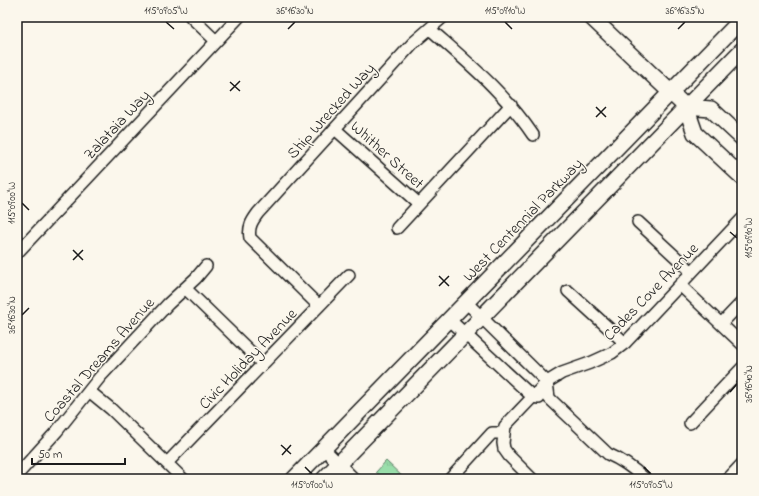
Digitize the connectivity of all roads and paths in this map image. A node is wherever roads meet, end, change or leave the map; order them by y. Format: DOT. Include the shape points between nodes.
graph roads {
  1 [pos="191,17"];
  2 [pos="239,17"];
  3 [pos="443,17"];
  4 [pos="591,17"];
  5 [pos="742,19"];
  6 [pos="430,28"];
  7 [pos="216,41"];
  8 [pos="742,50"];
  9 [pos="670,93"];
  10 [pos="511,105"];
  11 [pos="686,107"];
  12 [pos="335,129"];
  13 [pos="533,135"];
  14 [pos="742,138"];
  15 [pos="742,178"];
  16 [pos="419,204"];
  17 [pos="742,219"];
  18 [pos="638,222"];
  19 [pos="397,228"];
  20 [pos="17,253"];
  21 [pos="206,266"];
  22 [pos="692,272"];
  23 [pos="349,275"];
  24 [pos="680,285"];
  25 [pos="185,288"];
  26 [pos="568,291"];
  27 [pos="466,302"];
  28 [pos="742,302"];
  29 [pos="319,306"];
  30 [pos="482,317"];
  31 [pos="450,320"];
  32 [pos="721,324"];
  33 [pos="465,334"];
  34 [pos="625,343"];
  35 [pos="742,344"];
  36 [pos="263,364"];
  37 [pos="742,368"];
  38 [pos="547,382"];
  39 [pos="89,391"];
  40 [pos="533,397"];
  41 [pos="550,398"];
  42 [pos="690,423"];
  43 [pos="503,434"];
  44 [pos="324,449"];
  45 [pos="167,463"];
  46 [pos="339,464"];
  47 [pos="742,464"];
  48 [pos="17,475"];
  49 [pos="184,479"];
  50 [pos="294,479"];
  51 [pos="324,479"];
  52 [pos="354,479"];
  53 [pos="450,479"];
  54 [pos="532,479"];
  55 [pos="645,479"];
  56 [pos="728,479"];
  1 -- 7 [label="street"];
  2 -- 7 [label="street, Zalataia Way"];
  3 -- 6 [label="street, Ship Wrecked Way"];
  4 -- 9 [label="main road"];
  5 -- 9 [label="main road, West Centennial Parkway"];
  6 -- 10 [label="street"];
  6 -- 12 [label="street, Ship Wrecked Way" via="413,43"];
  7 -- 20 [label="street, Zalataia Way"];
  8 -- 11 [label="main road"];
  9 -- 11 [label="main road"];
  9 -- 27 [label="main road, West Centennial Parkway"];
  10 -- 13 [label="street"];
  10 -- 16 [label="street"];
  11 -- 14 [label="main road" via="711,109"];
  11 -- 15 [label="main road" via="695,133"];
  11 -- 30 [label="main road"];
  12 -- 16 [label="street, Whither Street"];
  12 -- 29 [label="street, Ship Wrecked Way" via="258,213 249,231 250,238"];
  16 -- 19 [label="street"];
  17 -- 22 [label="street, Cades Cove Avenue"];
  18 -- 22 [label="street"];
  21 -- 25 [label="street, Coastal Dreams Avenue"];
  22 -- 24 [label="street, Cades Cove Avenue"];
  23 -- 29 [label="street, Civic Holiday Avenue"];
  24 -- 32 [label="street"];
  24 -- 34 [label="street, Cades Cove Avenue"];
  25 -- 36 [label="street"];
  25 -- 39 [label="street, Coastal Dreams Avenue"];
  26 -- 34 [label="street"];
  27 -- 30 [label="street"];
  27 -- 31 [label="main road, West Centennial Parkway"];
  28 -- 32 [label="street"];
  29 -- 36 [label="street, Civic Holiday Avenue"];
  30 -- 33 [label="main road"];
  30 -- 38 [label="street"];
  31 -- 33 [label="street"];
  31 -- 44 [label="main road, West Centennial Parkway"];
  32 -- 35 [label="street"];
  33 -- 40 [label="street"];
  33 -- 46 [label="main road"];
  34 -- 38 [label="street, Cades Cove Avenue" via="612,353 562,373"];
  36 -- 45 [label="street, Civic Holiday Avenue"];
  37 -- 42 [label="street"];
  38 -- 40 [label="street, Cades Cove Avenue"];
  38 -- 41 [label="street"];
  39 -- 45 [label="street"];
  39 -- 48 [label="street, Coastal Dreams Avenue"];
  40 -- 41 [label="street"];
  40 -- 43 [label="street, Cades Cove Avenue" via="505,426"];
  41 -- 55 [label="street" via="608,454 631,466"];
  43 -- 53 [label="street" via="492,433"];
  43 -- 54 [label="street" via="504,449"];
  44 -- 46 [label="street"];
  44 -- 50 [label="main road, West Centennial Parkway"];
  45 -- 49 [label="street"];
  46 -- 51 [label="main road"];
  46 -- 52 [label="street"];
  47 -- 56 [label="street"];
}
